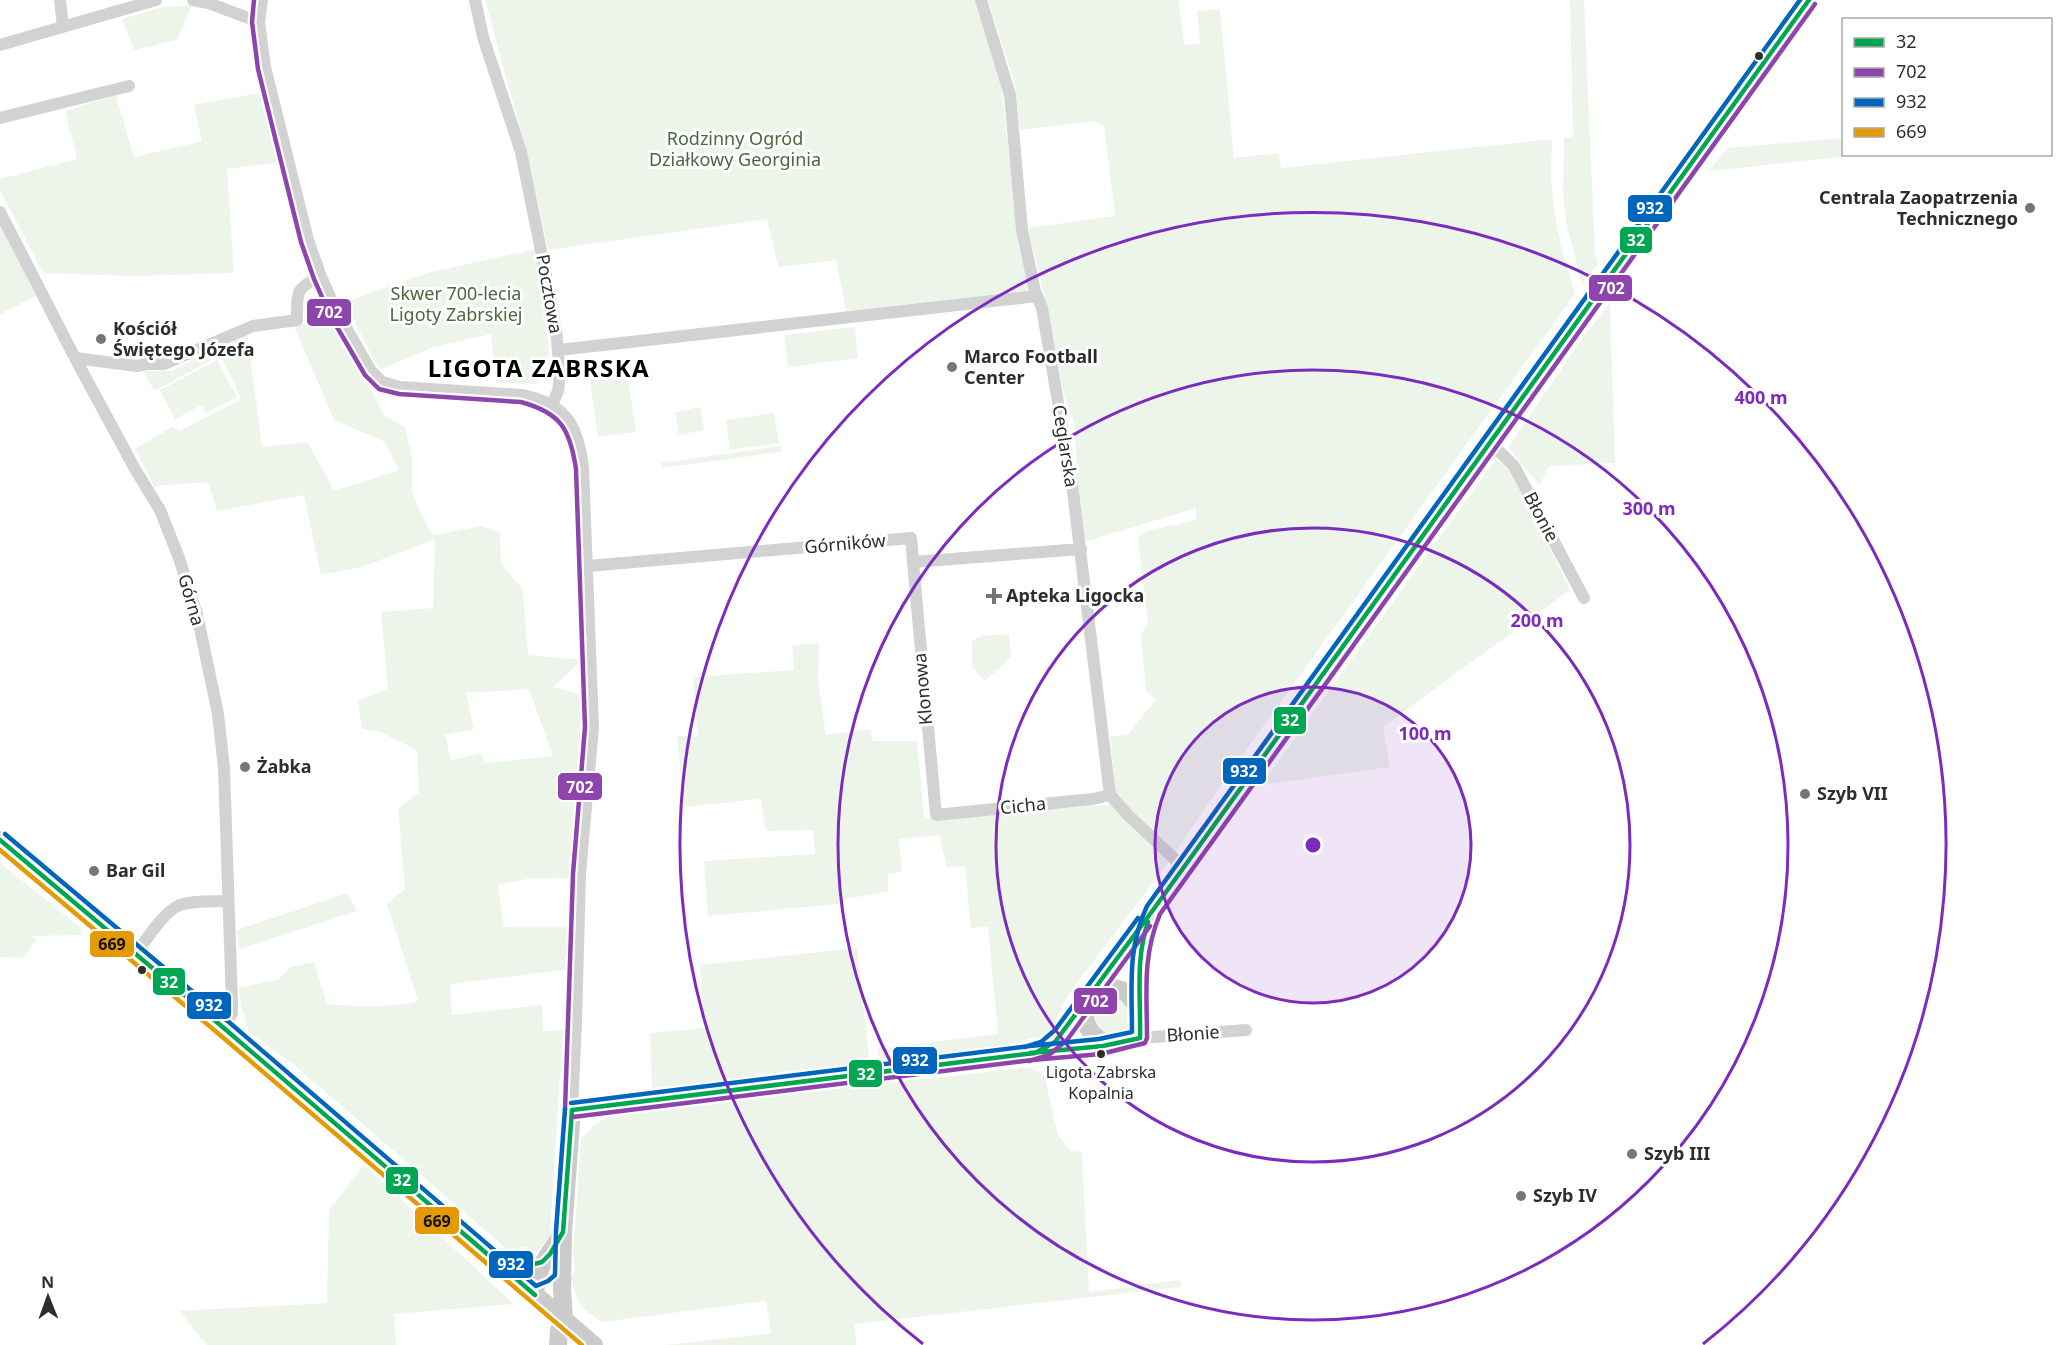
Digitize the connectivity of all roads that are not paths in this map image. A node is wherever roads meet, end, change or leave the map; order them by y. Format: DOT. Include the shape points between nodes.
graph roads {
  1 [pos="60,0"];
  2 [pos="156,0"];
  3 [pos="193,0"];
  4 [pos="262,0"];
  5 [pos="475,0"];
  6 [pos="981,0"];
  7 [pos="1809,0"];
  8 [pos="259,22"];
  9 [pos="63,26"];
  10 [pos="0,45"];
  11 [pos="129,86"];
  12 [pos="0,118"];
  13 [pos="0,212"];
  14 [pos="321,277"];
  15 [pos="1037,296"];
  16 [pos="559,350"];
  17 [pos="75,358"];
  18 [pos="552,405"];
  19 [pos="1489,444"];
  20 [pos="1081,549"];
  21 [pos="913,562"];
  22 [pos="588,566"];
  23 [pos="1584,598"];
  24 [pos="1110,795"];
  25 [pos="936,815"];
  26 [pos="0,840"];
  27 [pos="1183,867"];
  28 [pos="228,901"];
  29 [pos="1153,910"];
  30 [pos="136,954"];
  31 [pos="1087,999"];
  32 [pos="1140,1011"];
  33 [pos="225,1029"];
  34 [pos="1246,1030"];
  35 [pos="1140,1038"];
  36 [pos="1111,1044"];
  37 [pos="1035,1053"];
  38 [pos="572,1110"];
  39 [pos="563,1232"];
  40 [pos="542,1262"];
  41 [pos="501,1265"];
  42 [pos="562,1278"];
  43 [pos="535,1295"];
  44 [pos="564,1319"];
  45 [pos="558,1345"];
  46 [pos="594,1345"];
  1 -- 9 [label="street"];
  2 -- 9 [label="street"];
  3 -- 8 [label="street"];
  4 -- 8 [label="street"];
  5 -- 16 [label="street, Pocztowa" via="483,37 521,152"];
  6 -- 15 [label="street, Ceglarska" via="1010,95 1022,230"];
  7 -- 19 [label="street, Błonie"];
  8 -- 14 [label="street" via="268,78 308,240"];
  9 -- 10 [label="street"];
  11 -- 12 [label="street"];
  13 -- 17 [label="street, Górna"];
  14 -- 17 [label="street" via="307,282 299,291 297,320 253,326 171,362 136,366"];
  14 -- 18 [label="street" via="377,378 391,385 522,395"];
  15 -- 16 [label="street"];
  15 -- 20 [label="street, Ceglarska" via="1052,361"];
  16 -- 18 [label="street, Pocztowa" via="560,375"];
  17 -- 28 [label="street, Górna" via="160,510 196,614 218,714 224,768"];
  18 -- 22 [label="street" via="570,422 579,440"];
  19 -- 23 [label="street, Błonie" via="1514,466"];
  19 -- 27 [label="street, Błonie"];
  20 -- 21 [label="street"];
  20 -- 24 [label="street, Ceglarska"];
  21 -- 22 [label="street, Górników" via="911,538"];
  21 -- 25 [label="street, Klonowa"];
  22 -- 38 [label="street" via="593,727 580,874"];
  24 -- 25 [label="street, Cicha"];
  24 -- 27 [label="street"];
  26 -- 30 [label="street"];
  27 -- 29 [label="street, Błonie"];
  28 -- 30 [label="street" via="189,903 173,909"];
  28 -- 33 [label="street, Górna" via="232,1013"];
  29 -- 31 [label="street, Błonie"];
  29 -- 32 [label="street, Błonie" via="1139,956"];
  30 -- 33 [label="street"];
  31 -- 32 [label="street" via="1102,989 1117,989 1131,995"];
  31 -- 36 [label="street" via="1084,1015 1088,1030"];
  31 -- 37 [label="street, Błonie" via="1055,1042"];
  32 -- 35 [label="street, Błonie"];
  33 -- 41 [label="street"];
  34 -- 35 [label="street, Błonie"];
  35 -- 36 [label="street, Błonie"];
  36 -- 37 [label="street, Błonie"];
  37 -- 38 [label="street, Błonie"];
  38 -- 39 [label="street"];
  39 -- 40 [label="street"];
  39 -- 42 [label="street"];
  40 -- 41 [label="street" via="523,1267"];
  40 -- 43 [label="street"];
  41 -- 43 [label="street"];
  42 -- 43 [label="street"];
  42 -- 44 [label="street"];
  43 -- 44 [label="street"];
  44 -- 45 [label="street"];
  44 -- 46 [label="street"];
}
